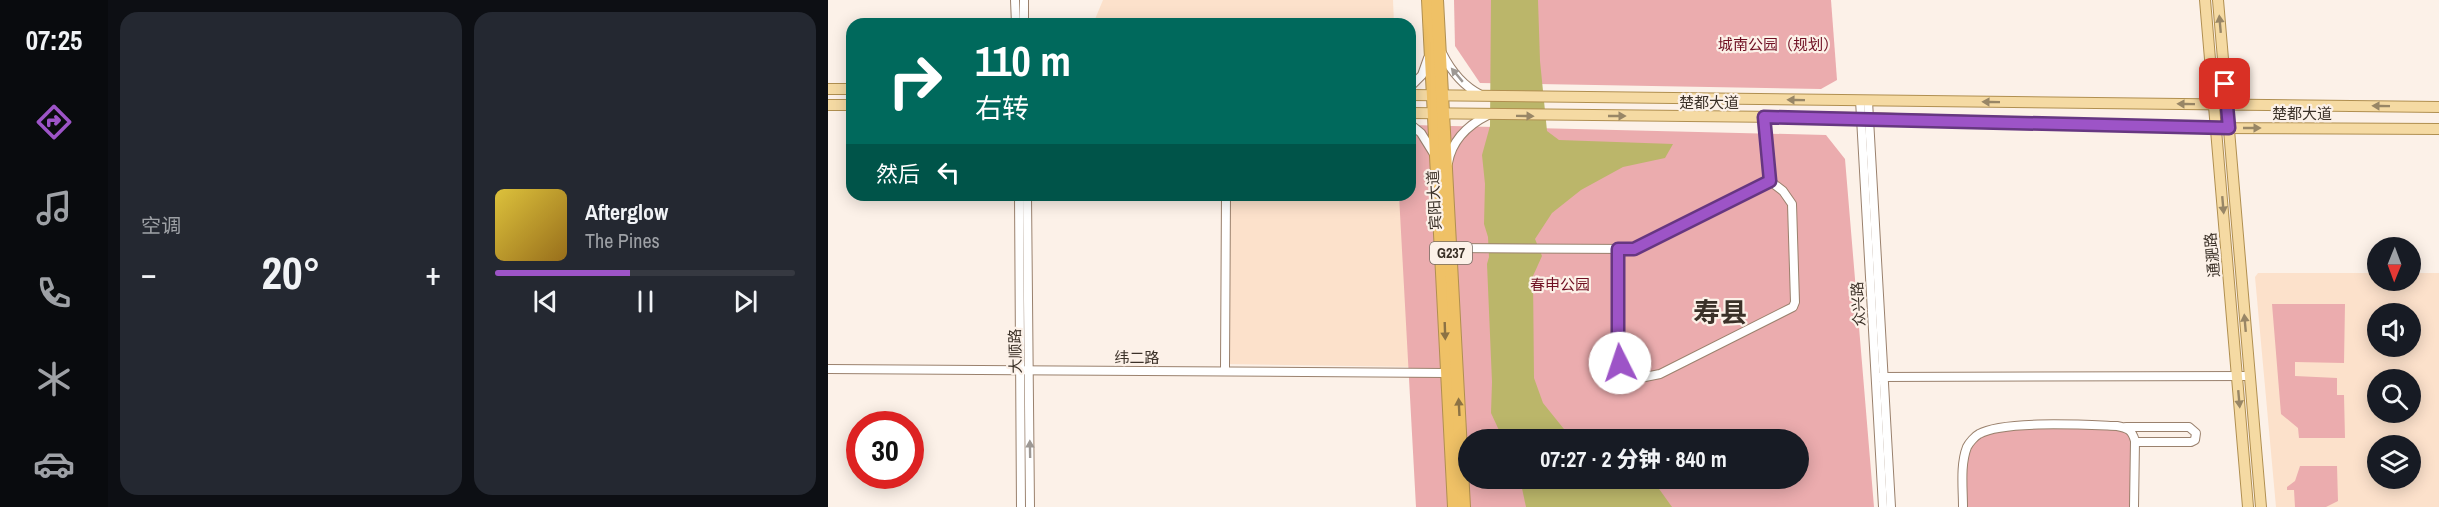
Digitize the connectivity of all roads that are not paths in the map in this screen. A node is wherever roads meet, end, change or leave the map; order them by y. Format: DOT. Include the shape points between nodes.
graph roads {
  1 [pos="1015,0"];
  2 [pos="1024,0"];
  3 [pos="1428,0"];
  4 [pos="1437,0"];
  5 [pos="2205,0"];
  6 [pos="2218,0"];
  7 [pos="1016,18"];
  8 [pos="1024,18"];
  9 [pos="1435,45"];
  10 [pos="1416,81"];
  11 [pos="846,89"];
  12 [pos="829,90"];
  13 [pos="1416,95"];
  14 [pos="1438,95"];
  15 [pos="1486,96"];
  16 [pos="1864,100"];
  17 [pos="829,104"];
  18 [pos="2214,104"];
  19 [pos="2227,104"];
  20 [pos="846,105"];
  21 [pos="2439,107"];
  22 [pos="1416,113"];
  23 [pos="1439,114"];
  24 [pos="1490,115"];
  25 [pos="1764,117"];
  26 [pos="1861,118"];
  27 [pos="2216,128"];
  28 [pos="2229,128"];
  29 [pos="2439,129"];
  30 [pos="1416,130"];
  31 [pos="1442,168"];
  32 [pos="1770,181"];
  33 [pos="1019,201"];
  34 [pos="1027,201"];
  35 [pos="1226,201"];
  36 [pos="1451,248"];
  37 [pos="1618,249"];
  38 [pos="1225,368"];
  39 [pos="828,369"];
  40 [pos="1024,370"];
  41 [pos="1446,373"];
  42 [pos="2237,376"];
  43 [pos="2250,376"];
  44 [pos="1880,377"];
  45 [pos="2126,427"];
  46 [pos="2135,442"];
  47 [pos="1021,507"];
  48 [pos="1030,507"];
  49 [pos="1454,507"];
  50 [pos="1464,507"];
  51 [pos="1883,507"];
  52 [pos="1891,507"];
  53 [pos="1963,507"];
  54 [pos="2134,507"];
  55 [pos="2248,507"];
  56 [pos="2261,507"];
  1 -- 7 [label="street"];
  2 -- 8 [label="street"];
  3 -- 9 [label="highway, 宾阳大道 / G237"];
  4 -- 9 [label="highway, 宾阳大道 / G237"];
  5 -- 18 [label="main road, 通淝路"];
  19 -- 6 [label="main road, 通淝路, one-way"];
  9 -- 10 [label="street"];
  9 -- 14 [label="highway, 宾阳大道 / G237"];
  15 -- 9 [label="street, one-way" via="1458,78"];
  11 -- 12 [label="main road"];
  13 -- 14 [label="main road, 楚都大道"];
  14 -- 15 [label="main road, 楚都大道"];
  14 -- 23 [label="highway, 宾阳大道 / G237"];
  16 -- 15 [label="main road, 楚都大道, one-way"];
  18 -- 16 [label="main road, 楚都大道, one-way"];
  16 -- 26 [label="street, 众兴路"];
  16 -- 44 [label="street, 众兴路"];
  17 -- 20 [label="main road"];
  18 -- 19 [label="main road, 楚都大道"];
  18 -- 27 [label="main road, 通淝路"];
  21 -- 19 [label="main road, 楚都大道, one-way"];
  19 -- 28 [label="main road, 通淝路"];
  22 -- 23 [label="main road, 楚都大道"];
  23 -- 24 [label="main road, 楚都大道"];
  23 -- 31 [label="highway, 宾阳大道 / G237"];
  24 -- 25 [label="main road, 楚都大道, one-way"];
  24 -- 31 [label="street" via="1473,124 1454,143"];
  25 -- 26 [label="main road, 楚都大道"];
  25 -- 32 [label="street"];
  26 -- 27 [label="main road, 楚都大道"];
  26 -- 44 [label="street, 众兴路"];
  27 -- 28 [label="main road, 楚都大道"];
  27 -- 42 [label="main road, 通淝路, one-way"];
  28 -- 29 [label="main road, 楚都大道, one-way"];
  43 -- 28 [label="main road, 通淝路, one-way"];
  30 -- 31 [label="street"];
  31 -- 36 [label="highway, 宾阳大道 / G237"];
  31 -- 41 [label="highway, 宾阳大道 / G237, one-way"];
  32 -- 37 [label="street" via="1634,249"];
  32 -- 37 [label="street" via="1792,204 1795,302 1660,374 1631,376 1620,363"];
  33 -- 40 [label="street, 大顺路"];
  34 -- 40 [label="street, 大顺路"];
  35 -- 38 [label="street"];
  36 -- 37 [label="street"];
  50 -- 36 [label="highway, 宾阳大道 / G237, one-way"];
  39 -- 40 [label="street, 纬二路"];
  40 -- 41 [label="street, 纬二路"];
  40 -- 47 [label="street, 大顺路"];
  48 -- 40 [label="street, 大顺路, one-way"];
  41 -- 49 [label="highway, 宾阳大道 / G237"];
  42 -- 43 [label="street"];
  42 -- 44 [label="street"];
  42 -- 55 [label="main road, 通淝路, one-way"];
  43 -- 56 [label="main road, 通淝路"];
  44 -- 51 [label="street, 众兴路"];
  44 -- 52 [label="street, 众兴路"];
  45 -- 46 [label="street"];
  45 -- 46 [label="street" via="2189,427 2197,435 2189,442"];
  45 -- 53 [label="street" via="2048,424 1997,428 1979,434 1968,446 1963,466"];
  46 -- 54 [label="street"];
}
